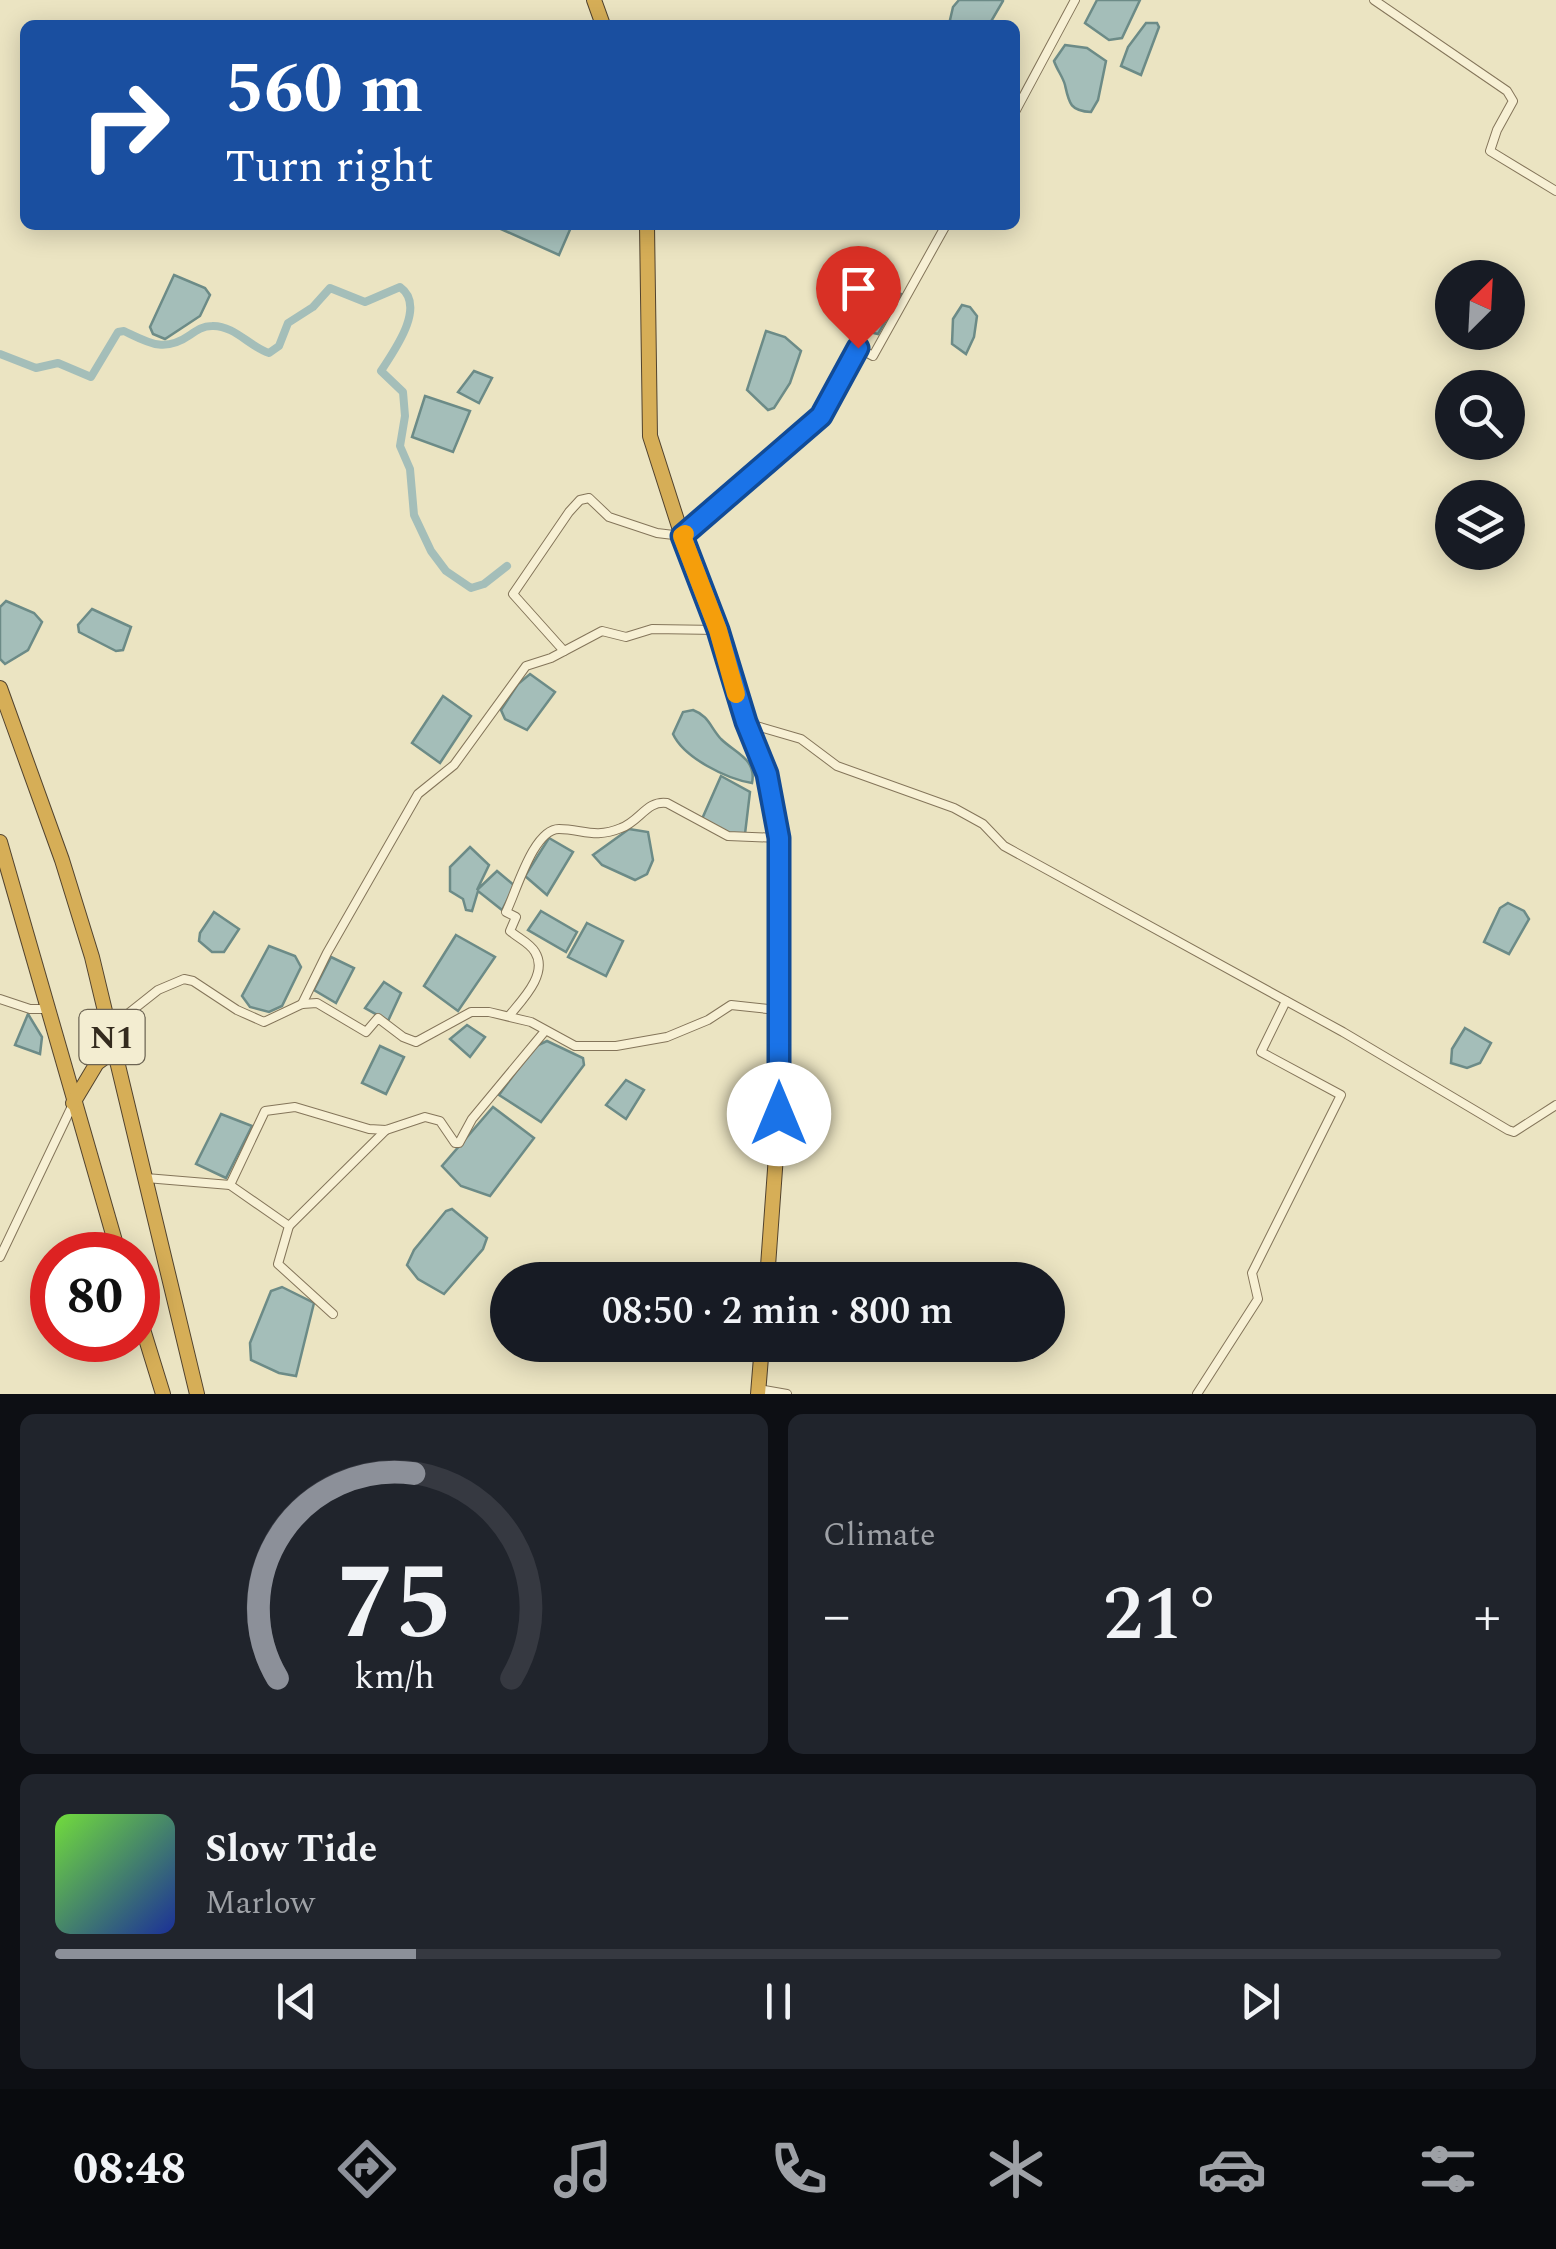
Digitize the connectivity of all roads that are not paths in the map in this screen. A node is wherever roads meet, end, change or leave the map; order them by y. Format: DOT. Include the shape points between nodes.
graph roads {
  1 [pos="1075,0"];
  2 [pos="1374,0"];
  3 [pos="1020,103"];
  4 [pos="1556,191"];
  5 [pos="647,230"];
  6 [pos="943,230"];
  7 [pos="682,536"];
  8 [pos="718,630"];
  9 [pos="564,651"];
  10 [pos="0,688"];
  11 [pos="746,722"];
  12 [pos="779,838"];
  13 [pos="0,842"];
  14 [pos="0,999"];
  15 [pos="1286,1001"];
  16 [pos="302,1004"];
  17 [pos="46,1009"];
  18 [pos="779,1010"];
  19 [pos="509,1016"];
  20 [pos="110,1028"];
  21 [pos="544,1030"];
  22 [pos="115,1050"];
  23 [pos="73,1103"];
  24 [pos="1556,1105"];
  25 [pos="386,1130"];
  26 [pos="146,1178"];
  27 [pos="230,1185"];
  28 [pos="290,1226"];
  29 [pos="113,1232"];
  30 [pos="0,1257"];
  31 [pos="768,1262"];
  32 [pos="333,1314"];
  33 [pos="153,1362"];
  34 [pos="761,1362"];
  35 [pos="758,1391"];
  36 [pos="163,1394"];
  37 [pos="196,1394"];
  38 [pos="787,1394"];
  39 [pos="1198,1394"];
  1 -- 3 [label="street"];
  2 -- 4 [label="street" via="1506,90 1512,102 1490,150"];
  5 -- 7 [label="highway" via="650,436"];
  6 -- 7 [label="street" via="873,356 858,348 821,416"];
  7 -- 8 [label="highway"];
  7 -- 9 [label="street" via="625,522 589,498 580,500 512,594"];
  8 -- 9 [label="street" via="652,629 626,638 602,631"];
  8 -- 11 [label="highway"];
  9 -- 16 [label="street" via="526,666 454,765 418,794"];
  10 -- 20 [label="highway, N1" via="62,860"];
  11 -- 12 [label="highway" via="767,774"];
  11 -- 15 [label="street" via="801,739 837,766 954,808 1004,846"];
  12 -- 18 [label="highway"];
  12 -- 19 [label="street" via="728,836 658,802 618,830 548,832 520,873 506,912 516,916 510,931 539,960 531,988"];
  13 -- 17 [label="highway, N1"];
  14 -- 17 [label="street"];
  15 -- 24 [label="street" via="1508,1130"];
  15 -- 39 [label="street" via="1261,1052 1341,1095 1252,1272 1258,1299"];
  16 -- 19 [label="street" via="332,1009 366,1032 378,1018 416,1042 471,1012"];
  16 -- 20 [label="street" via="264,1022 184,979 158,990"];
  17 -- 23 [label="highway, N1"];
  18 -- 21 [label="street" via="731,1005 667,1038 616,1046 575,1046"];
  18 -- 31 [label="highway"];
  19 -- 21 [label="street"];
  20 -- 22 [label="highway, N1"];
  21 -- 25 [label="street" via="458,1143 440,1121 425,1117"];
  22 -- 23 [label="highway" via="97,1063"];
  22 -- 26 [label="highway, N1"];
  23 -- 29 [label="highway, N1"];
  23 -- 30 [label="street"];
  25 -- 27 [label="street" via="295,1107 265,1111"];
  25 -- 28 [label="street"];
  26 -- 27 [label="street"];
  26 -- 37 [label="highway, N1"];
  27 -- 28 [label="street"];
  28 -- 32 [label="street" via="278,1264"];
  33 -- 36 [label="highway"];
  34 -- 35 [label="highway"];
  35 -- 38 [label="street"];
}
